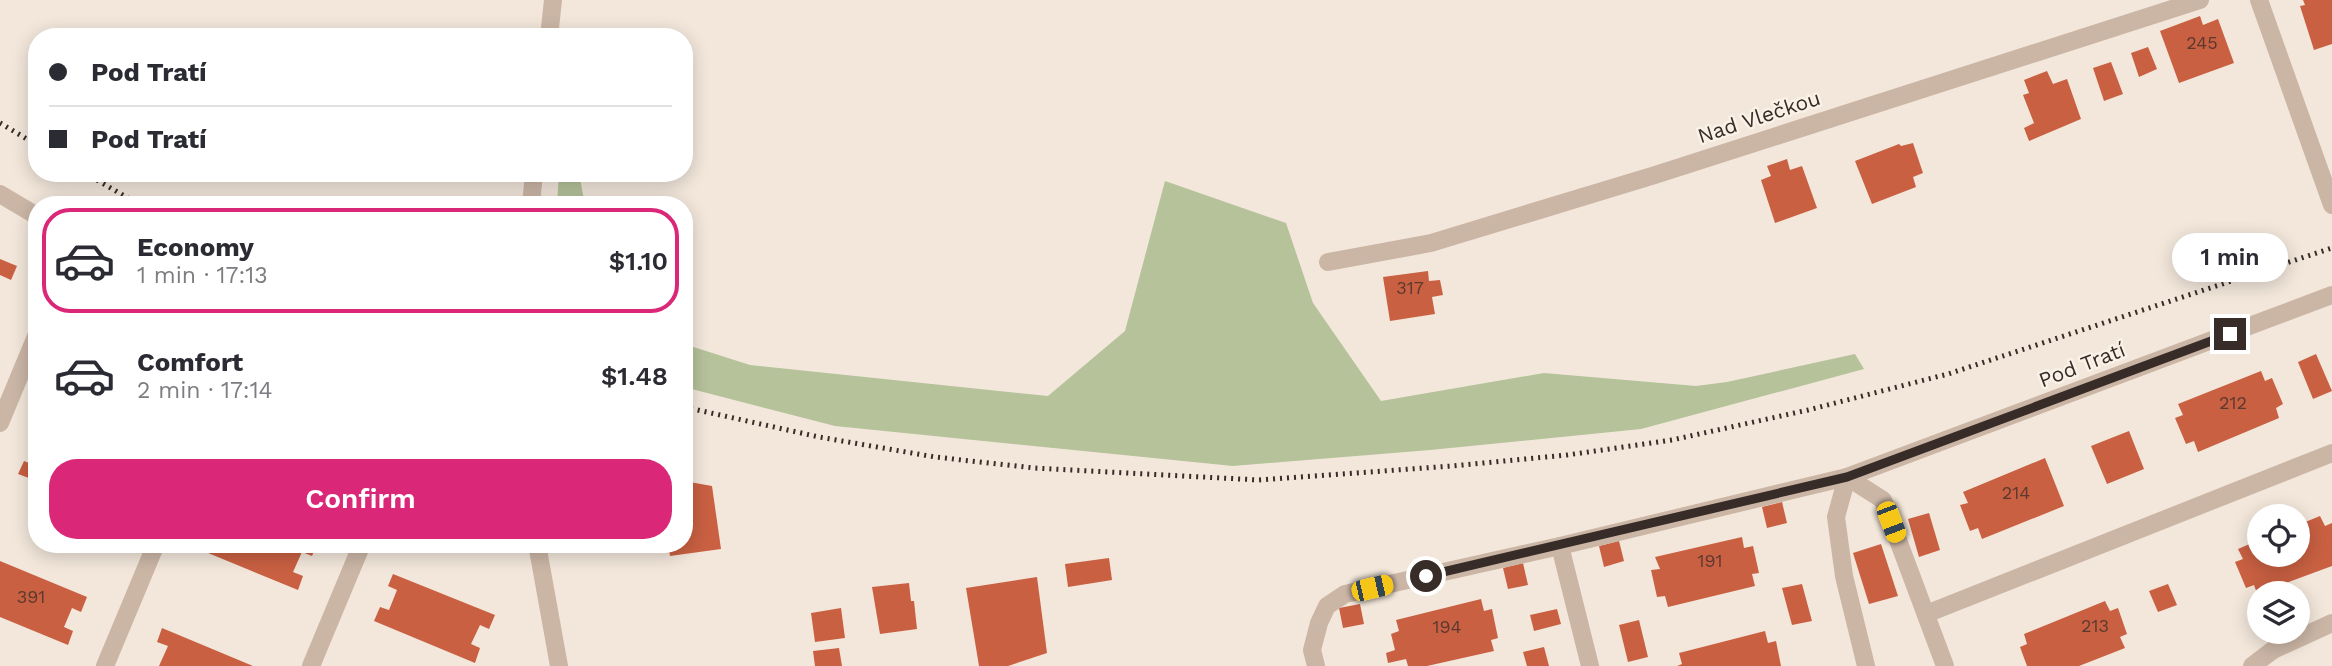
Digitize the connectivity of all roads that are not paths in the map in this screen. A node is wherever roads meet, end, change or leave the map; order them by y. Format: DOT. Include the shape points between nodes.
graph roads {
  1 [pos="553,0"];
  2 [pos="2200,0"];
  3 [pos="2259,0"];
  4 [pos="550,28"];
  5 [pos="0,194"];
  6 [pos="2332,205"];
  7 [pos="28,211"];
  8 [pos="1328,262"];
  9 [pos="2332,295"];
  10 [pos="28,356"];
  11 [pos="0,423"];
  12 [pos="2332,453"];
  13 [pos="1847,477"];
  14 [pos="1560,545"];
  15 [pos="152,553"];
  16 [pos="358,553"];
  17 [pos="539,553"];
  18 [pos="1926,614"];
  19 [pos="2332,623"];
  20 [pos="2273,650"];
  21 [pos="105,666"];
  22 [pos="310,666"];
  23 [pos="559,666"];
  24 [pos="1315,666"];
  25 [pos="1590,666"];
  26 [pos="1866,666"];
  27 [pos="1945,666"];
  28 [pos="2252,666"];
  29 [pos="2262,666"];
  1 -- 4 [label="street"];
  2 -- 8 [label="street, Nad Vlečkou" via="1431,243"];
  3 -- 6 [label="street"];
  5 -- 7 [label="street"];
  9 -- 13 [label="street, Pod Tratí"];
  10 -- 11 [label="street"];
  12 -- 18 [label="street"];
  13 -- 14 [label="street, Pod Tratí"];
  13 -- 18 [label="street" via="1883,499"];
  13 -- 26 [label="street" via="1836,517 1844,576"];
  14 -- 24 [label="street, Pod Tratí" via="1345,594 1327,606 1319,622 1312,650"];
  14 -- 25 [label="street"];
  15 -- 21 [label="street"];
  16 -- 22 [label="street"];
  17 -- 23 [label="street"];
  18 -- 27 [label="street"];
  19 -- 20 [label="street"];
  20 -- 28 [label="street"];
  20 -- 29 [label="street"];
}
